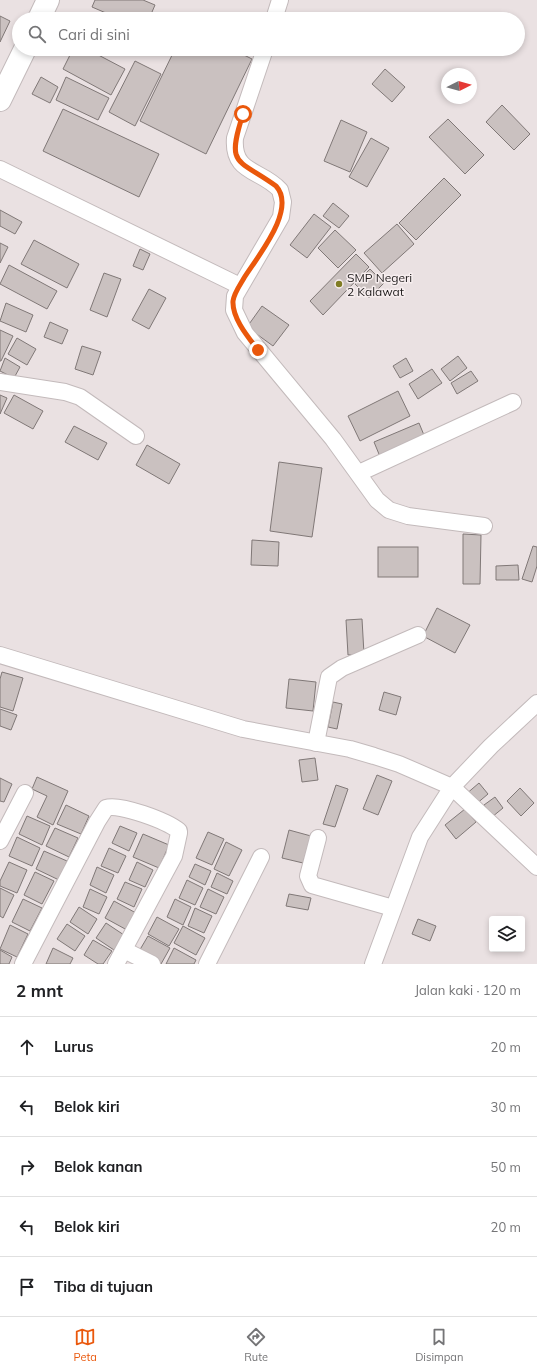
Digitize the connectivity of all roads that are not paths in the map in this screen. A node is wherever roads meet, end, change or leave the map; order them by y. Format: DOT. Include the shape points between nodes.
graph roads {
  1 [pos="48,0"];
  2 [pos="280,0"];
  3 [pos="42,12"];
  4 [pos="276,12"];
  5 [pos="22,56"];
  6 [pos="263,56"];
  7 [pos="0,100"];
  8 [pos="0,169"];
  9 [pos="240,286"];
  10 [pos="0,382"];
  11 [pos="513,402"];
  12 [pos="136,436"];
  13 [pos="359,473"];
  14 [pos="484,526"];
  15 [pos="418,635"];
  16 [pos="0,655"];
  17 [pos="537,703"];
  18 [pos="316,743"];
  19 [pos="452,787"];
  20 [pos="25,793"];
  21 [pos="318,838"];
  22 [pos="0,841"];
  23 [pos="261,857"];
  24 [pos="537,867"];
  25 [pos="393,908"];
  26 [pos="124,950"];
  27 [pos="22,964"];
  28 [pos="116,964"];
  29 [pos="152,964"];
  30 [pos="207,964"];
  31 [pos="373,964"];
  1 -- 3 [label="highway"];
  2 -- 4 [label="street"];
  5 -- 7 [label="highway"];
  6 -- 9 [label="street" via="235,138 235,154 246,168 280,190 283,209 277,224"];
  8 -- 9 [label="street"];
  9 -- 13 [label="street" via="234,304 245,333"];
  10 -- 12 [label="street" via="65,392 80,398"];
  11 -- 13 [label="street"];
  13 -- 14 [label="street" via="377,500 389,510 408,516"];
  15 -- 18 [label="street" via="342,668 329,677"];
  16 -- 18 [label="street" via="243,729"];
  17 -- 19 [label="street"];
  18 -- 19 [label="street" via="399,764"];
  19 -- 24 [label="street"];
  19 -- 25 [label="street" via="420,837"];
  20 -- 22 [label="street"];
  21 -- 25 [label="street" via="308,876 312,885"];
  23 -- 30 [label="street"];
  25 -- 31 [label="street"];
  26 -- 27 [label="street" via="174,856 179,831 136,812 111,807 103,811"];
  26 -- 28 [label="street"];
  26 -- 29 [label="street"];
}
